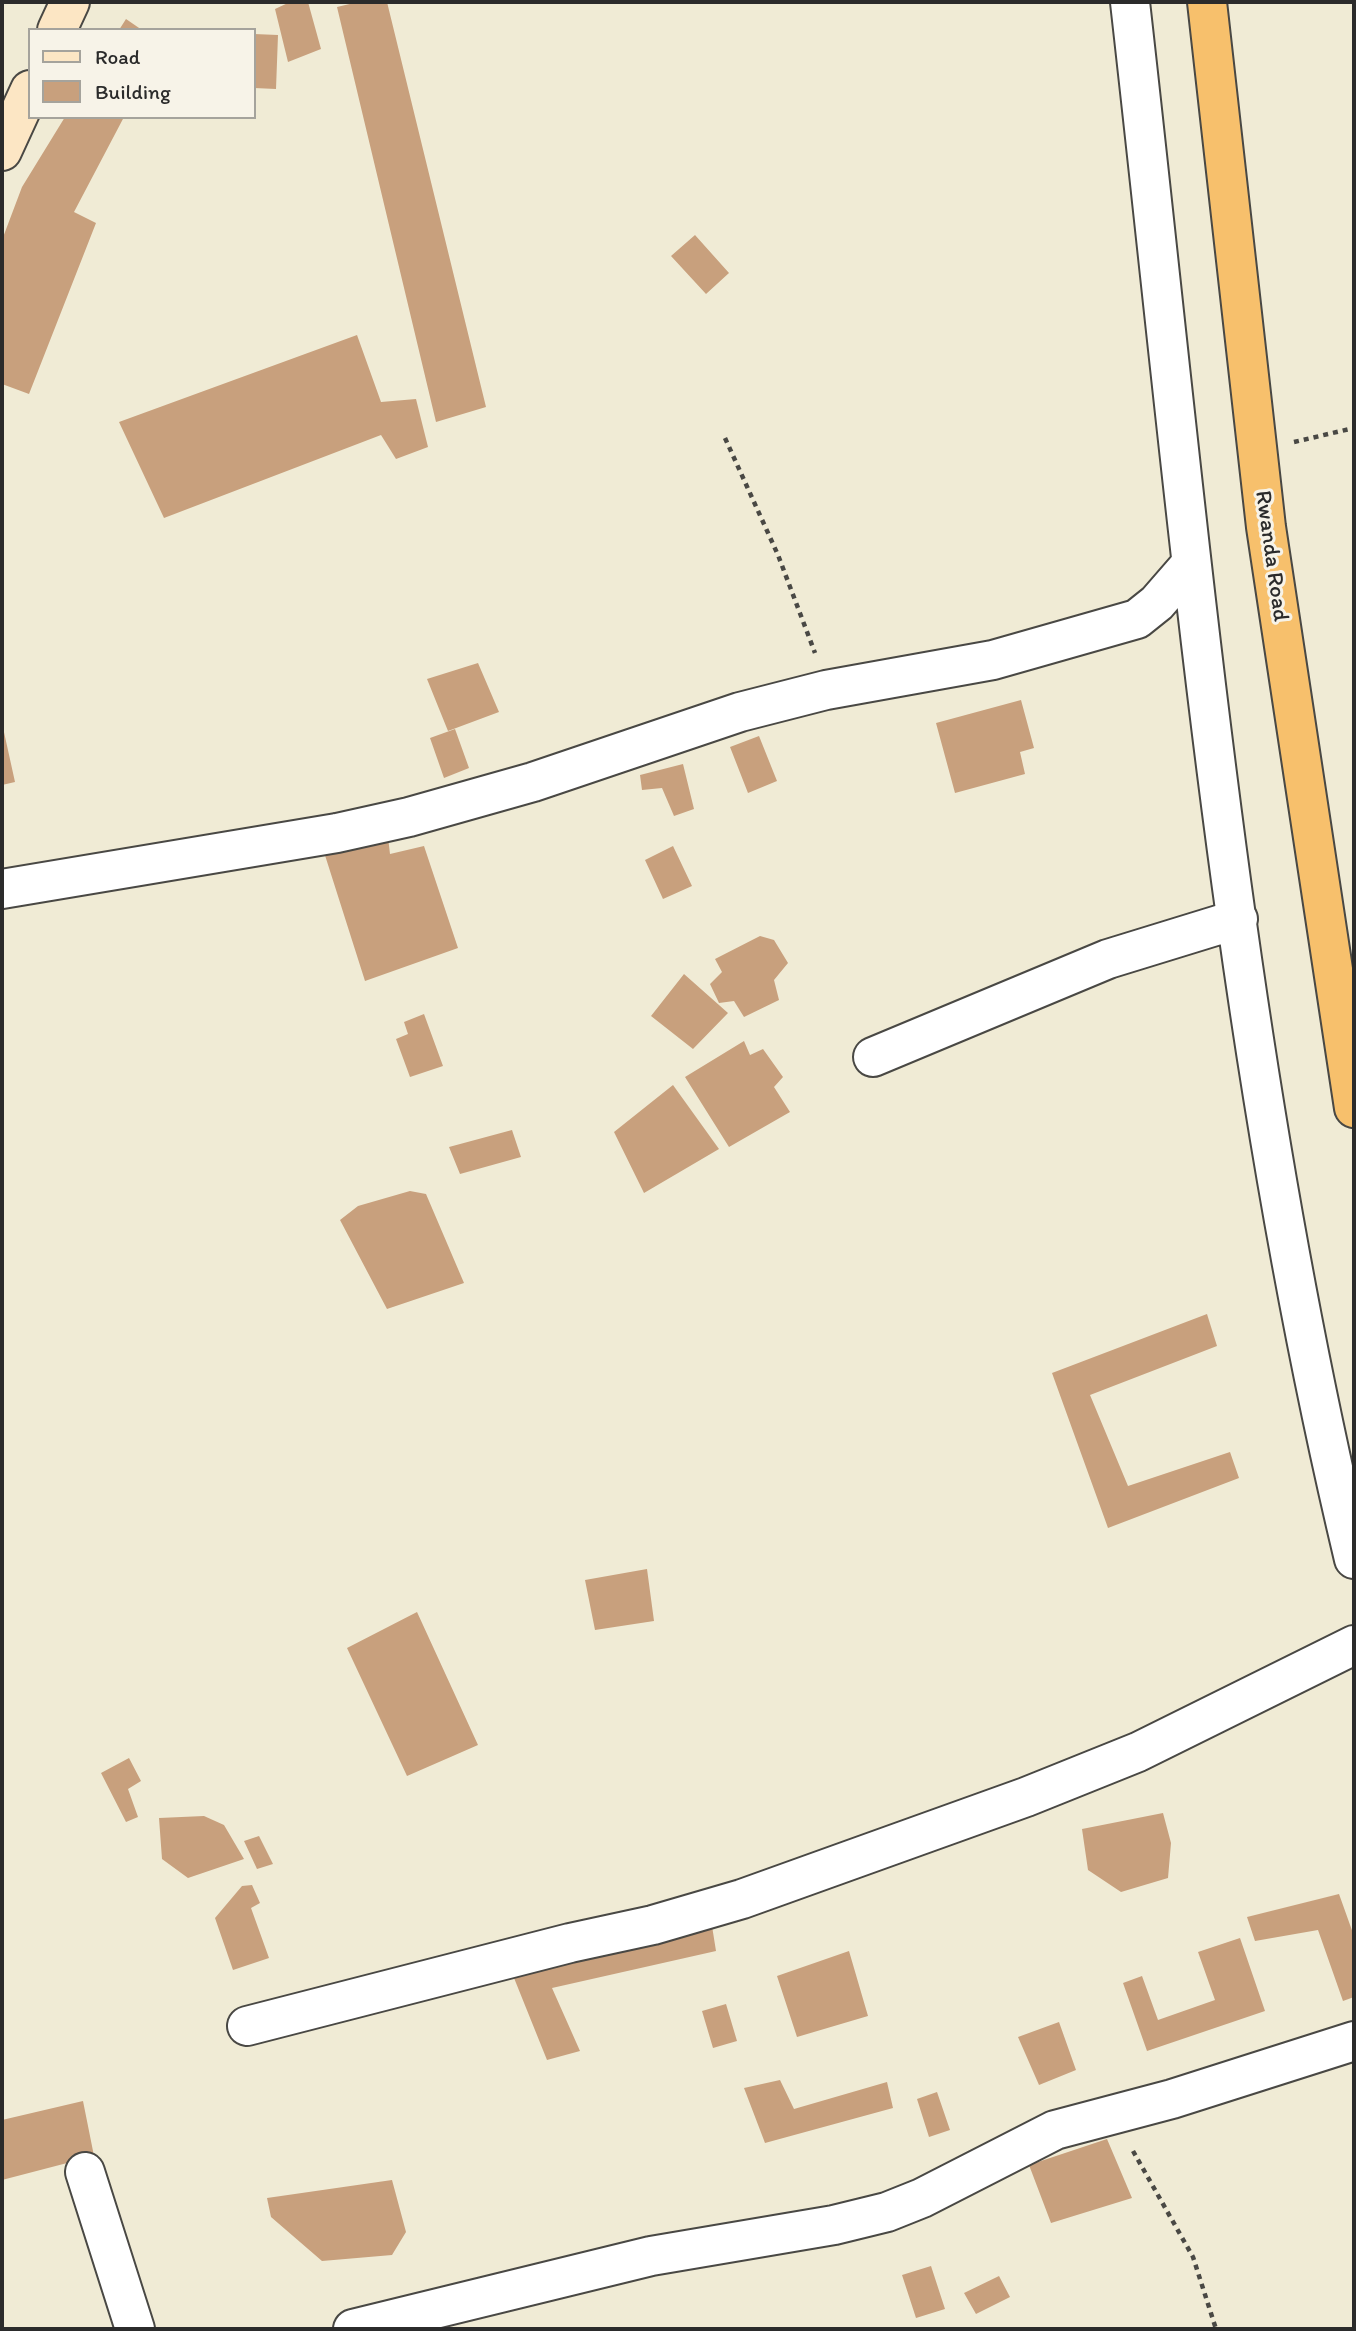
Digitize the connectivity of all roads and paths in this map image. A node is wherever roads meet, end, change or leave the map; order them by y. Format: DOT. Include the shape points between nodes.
graph roads {
  1 [pos="70,2"];
  2 [pos="1130,2"];
  3 [pos="1207,2"];
  4 [pos="58,28"];
  5 [pos="28,94"];
  6 [pos="2,151"];
  7 [pos="1354,428"];
  8 [pos="725,438"];
  9 [pos="1257,451"];
  10 [pos="1191,565"];
  11 [pos="826,690"];
  12 [pos="2,889"];
  13 [pos="1238,919"];
  14 [pos="873,1057"];
  15 [pos="1354,1108"];
  16 [pos="1354,1559"];
  17 [pos="1354,1645"];
  18 [pos="247,2026"];
  19 [pos="1354,2040"];
  20 [pos="1118,2113"];
  21 [pos="85,2172"];
  22 [pos="135,2329"];
  23 [pos="353,2329"];
  24 [pos="1216,2329"];
  1 -- 4 [label="street"];
  2 -- 10 [label="street"];
  3 -- 9 [label="highway, Rwanda Road"];
  5 -- 6 [label="street"];
  7 -- 9 [label="path"];
  8 -- 11 [label="path" via="793,590"];
  9 -- 15 [label="highway, Rwanda Road"];
  10 -- 11 [label="street" via="1137,619 993,660"];
  10 -- 13 [label="street"];
  11 -- 12 [label="street" via="740,712 533,782 409,817"];
  13 -- 14 [label="street" via="1108,959"];
  13 -- 16 [label="street" via="1275,1161"];
  17 -- 18 [label="street" via="1138,1752 742,1899"];
  19 -- 20 [label="street"];
  20 -- 23 [label="street" via="1055,2130 887,2212 651,2256"];
  20 -- 24 [label="path" via="1144,2176 1193,2257"];
  21 -- 22 [label="street"];
}
